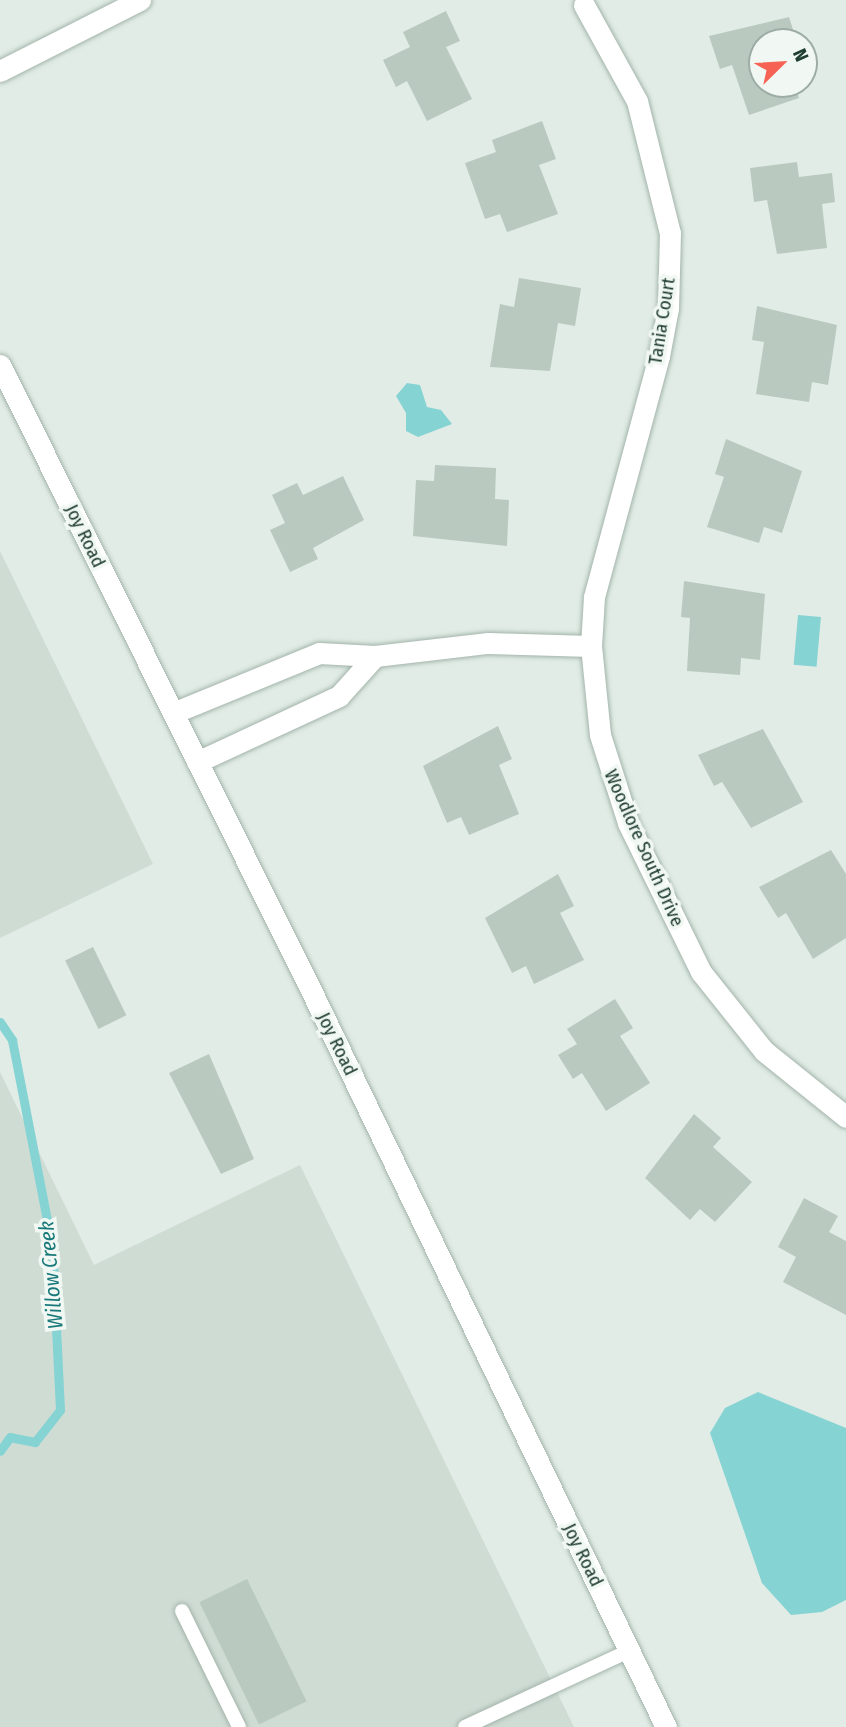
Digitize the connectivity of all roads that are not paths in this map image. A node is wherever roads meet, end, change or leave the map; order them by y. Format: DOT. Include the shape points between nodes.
graph roads {
  1 [pos="141,0"];
  2 [pos="584,5"];
  3 [pos="0,71"];
  4 [pos="0,365"];
  5 [pos="591,646"];
  6 [pos="374,656"];
  7 [pos="173,713"];
  8 [pos="197,761"];
  9 [pos="846,1117"];
  10 [pos="183,1611"];
  11 [pos="629,1651"];
  12 [pos="239,1727"];
  13 [pos="465,1727"];
  14 [pos="666,1727"];
  1 -- 3 [label="street"];
  2 -- 5 [label="street, Tania Court" via="637,101 653,147 665,195 670,272 653,378 602,551"];
  4 -- 7 [label="street, Joy Road"];
  5 -- 6 [label="street" via="488,643"];
  5 -- 9 [label="street, Woodlore South Drive" via="593,702 616,792 701,972 764,1051"];
  6 -- 7 [label="street" via="319,653"];
  6 -- 8 [label="street" via="339,696"];
  7 -- 8 [label="street, Joy Road"];
  8 -- 11 [label="street, Joy Road"];
  10 -- 12 [label="lane"];
  11 -- 13 [label="lane"];
  11 -- 14 [label="street, Joy Road"];
}
